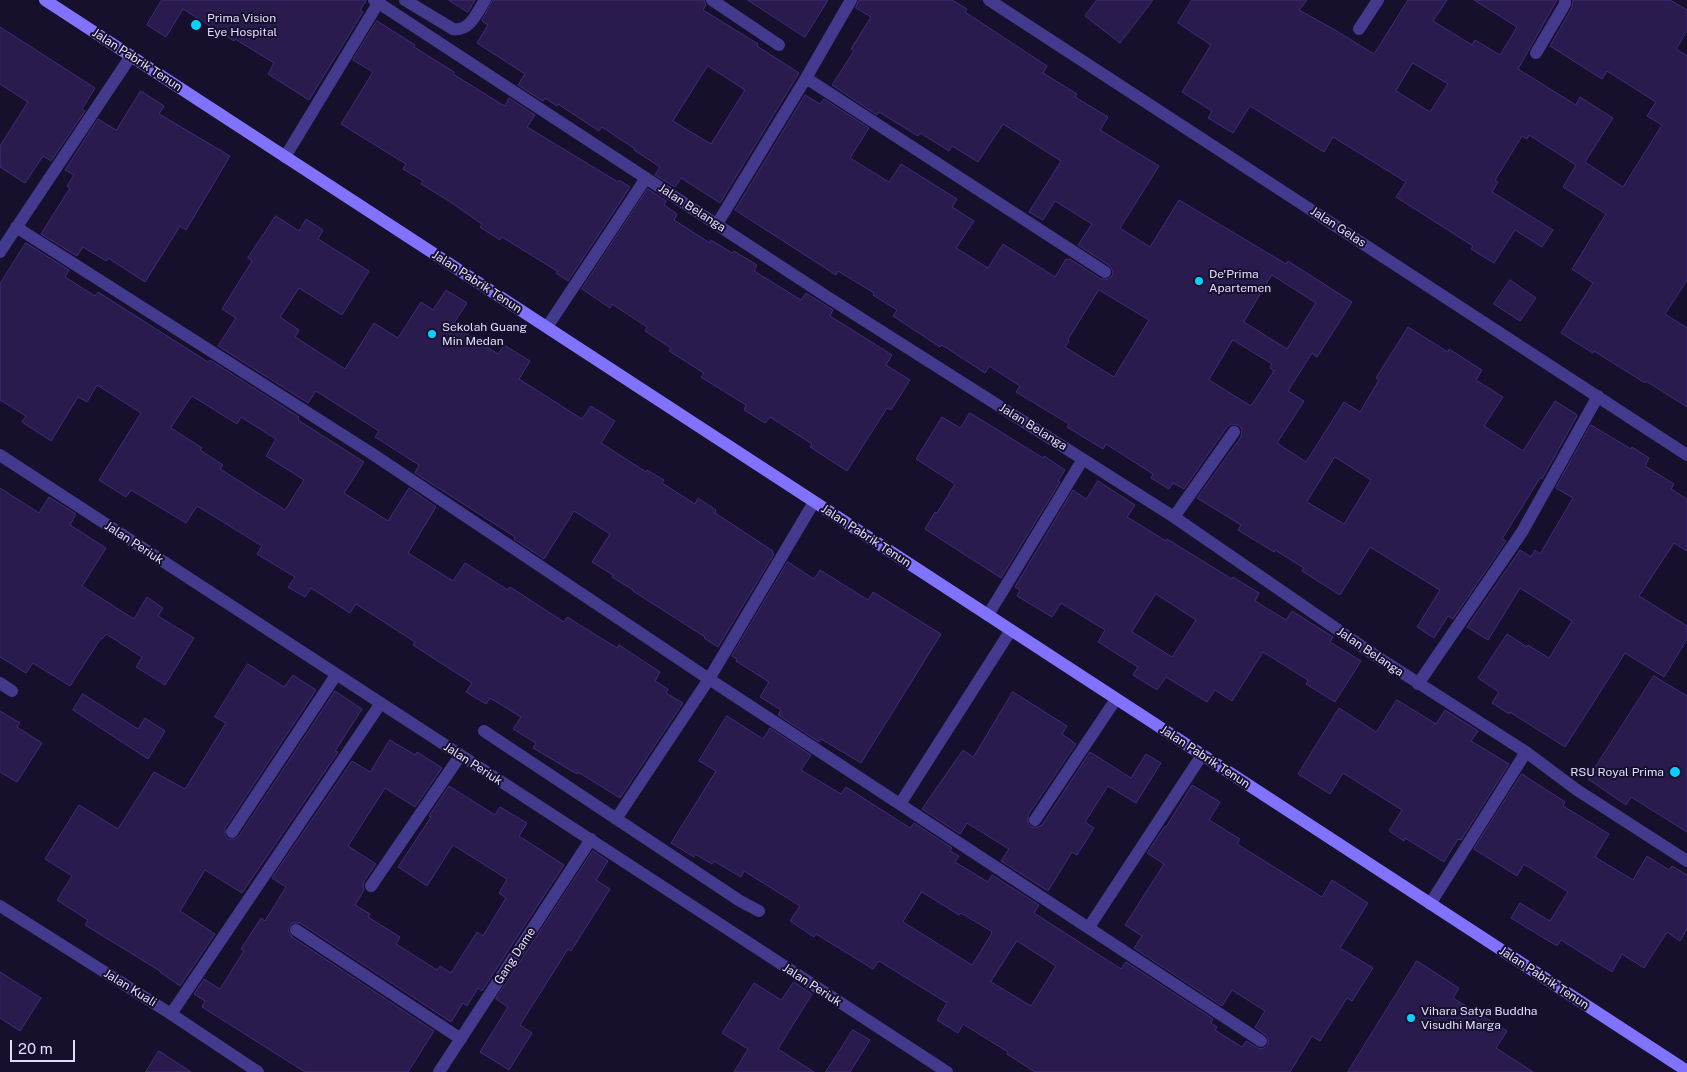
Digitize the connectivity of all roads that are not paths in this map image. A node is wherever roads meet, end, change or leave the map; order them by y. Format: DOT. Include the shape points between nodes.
graph roads {
  1 [pos="45,0"];
  2 [pos="405,0"];
  3 [pos="485,0"];
  4 [pos="712,0"];
  5 [pos="851,0"];
  6 [pos="989,0"];
  7 [pos="1378,0"];
  8 [pos="1566,0"];
  9 [pos="378,1"];
  10 [pos="1359,29"];
  11 [pos="779,45"];
  12 [pos="1536,53"];
  13 [pos="131,56"];
  14 [pos="806,78"];
  15 [pos="285,157"];
  16 [pos="646,178"];
  17 [pos="717,224"];
  18 [pos="16,227"];
  19 [pos="0,252"];
  20 [pos="1104,272"];
  21 [pos="547,328"];
  22 [pos="1598,396"];
  23 [pos="1234,432"];
  24 [pos="0,455"];
  25 [pos="1687,455"];
  26 [pos="1083,459"];
  27 [pos="814,502"];
  28 [pos="1174,517"];
  29 [pos="988,616"];
  30 [pos="1011,630"];
  31 [pos="336,675"];
  32 [pos="709,679"];
  33 [pos="0,683"];
  34 [pos="1418,684"];
  35 [pos="12,691"];
  36 [pos="1116,699"];
  37 [pos="381,703"];
  38 [pos="484,731"];
  39 [pos="1526,752"];
  40 [pos="1202,755"];
  41 [pos="460,756"];
  42 [pos="900,804"];
  43 [pos="616,819"];
  44 [pos="1035,820"];
  45 [pos="232,832"];
  46 [pos="591,839"];
  47 [pos="1687,860"];
  48 [pos="371,886"];
  49 [pos="1430,904"];
  50 [pos="0,906"];
  51 [pos="759,911"];
  52 [pos="1089,927"];
  53 [pos="296,930"];
  54 [pos="170,1014"];
  55 [pos="461,1039"];
  56 [pos="1262,1041"];
  57 [pos="1687,1071"];
  58 [pos="258,1072"];
  59 [pos="440,1072"];
  60 [pos="947,1072"];
  1 -- 13 [label="street, Jalan Pabrik Tenun"];
  2 -- 3 [label="street" via="457,30 469,24"];
  4 -- 11 [label="street"];
  5 -- 14 [label="street"];
  6 -- 22 [label="street, Jalan Gelas"];
  7 -- 10 [label="street"];
  8 -- 12 [label="street"];
  9 -- 15 [label="street"];
  9 -- 16 [label="street, Jalan Belanga"];
  13 -- 15 [label="street, Jalan Pabrik Tenun"];
  13 -- 18 [label="street"];
  14 -- 17 [label="street"];
  14 -- 20 [label="street"];
  15 -- 21 [label="street, Jalan Pabrik Tenun"];
  16 -- 17 [label="street, Jalan Belanga"];
  16 -- 21 [label="street"];
  17 -- 26 [label="street, Jalan Belanga"];
  18 -- 19 [label="street"];
  18 -- 32 [label="street" via="371,453"];
  21 -- 27 [label="street, Jalan Pabrik Tenun"];
  22 -- 25 [label="street, Jalan Gelas"];
  22 -- 34 [label="street" via="1522,532"];
  23 -- 28 [label="street"];
  24 -- 31 [label="street, Jalan Periuk"];
  26 -- 28 [label="street, Jalan Belanga"];
  26 -- 29 [label="street"];
  27 -- 29 [label="street, Jalan Pabrik Tenun"];
  27 -- 32 [label="street"];
  28 -- 34 [label="street, Jalan Belanga"];
  29 -- 30 [label="street, Jalan Pabrik Tenun"];
  30 -- 36 [label="street, Jalan Pabrik Tenun"];
  30 -- 42 [label="street"];
  31 -- 37 [label="street, Jalan Periuk"];
  31 -- 45 [label="street"];
  32 -- 42 [label="street"];
  32 -- 43 [label="street"];
  33 -- 35 [label="street"];
  34 -- 39 [label="street, Jalan Belanga"];
  36 -- 40 [label="street, Jalan Pabrik Tenun"];
  36 -- 44 [label="street"];
  37 -- 41 [label="street, Jalan Periuk"];
  37 -- 54 [label="street"];
  38 -- 43 [label="street"];
  39 -- 47 [label="street, Jalan Belanga" via="1577,790"];
  39 -- 49 [label="street"];
  40 -- 49 [label="street, Jalan Pabrik Tenun"];
  40 -- 52 [label="street"];
  41 -- 46 [label="street, Jalan Periuk"];
  41 -- 48 [label="street"];
  42 -- 52 [label="street"];
  43 -- 51 [label="street"];
  46 -- 55 [label="street, Gang Dame"];
  46 -- 60 [label="street, Jalan Periuk"];
  49 -- 57 [label="street, Jalan Pabrik Tenun"];
  50 -- 54 [label="street, Jalan Kuali"];
  52 -- 56 [label="street"];
  53 -- 55 [label="street"];
  54 -- 58 [label="street, Jalan Kuali"];
  55 -- 59 [label="street, Gang Dame"];
}
